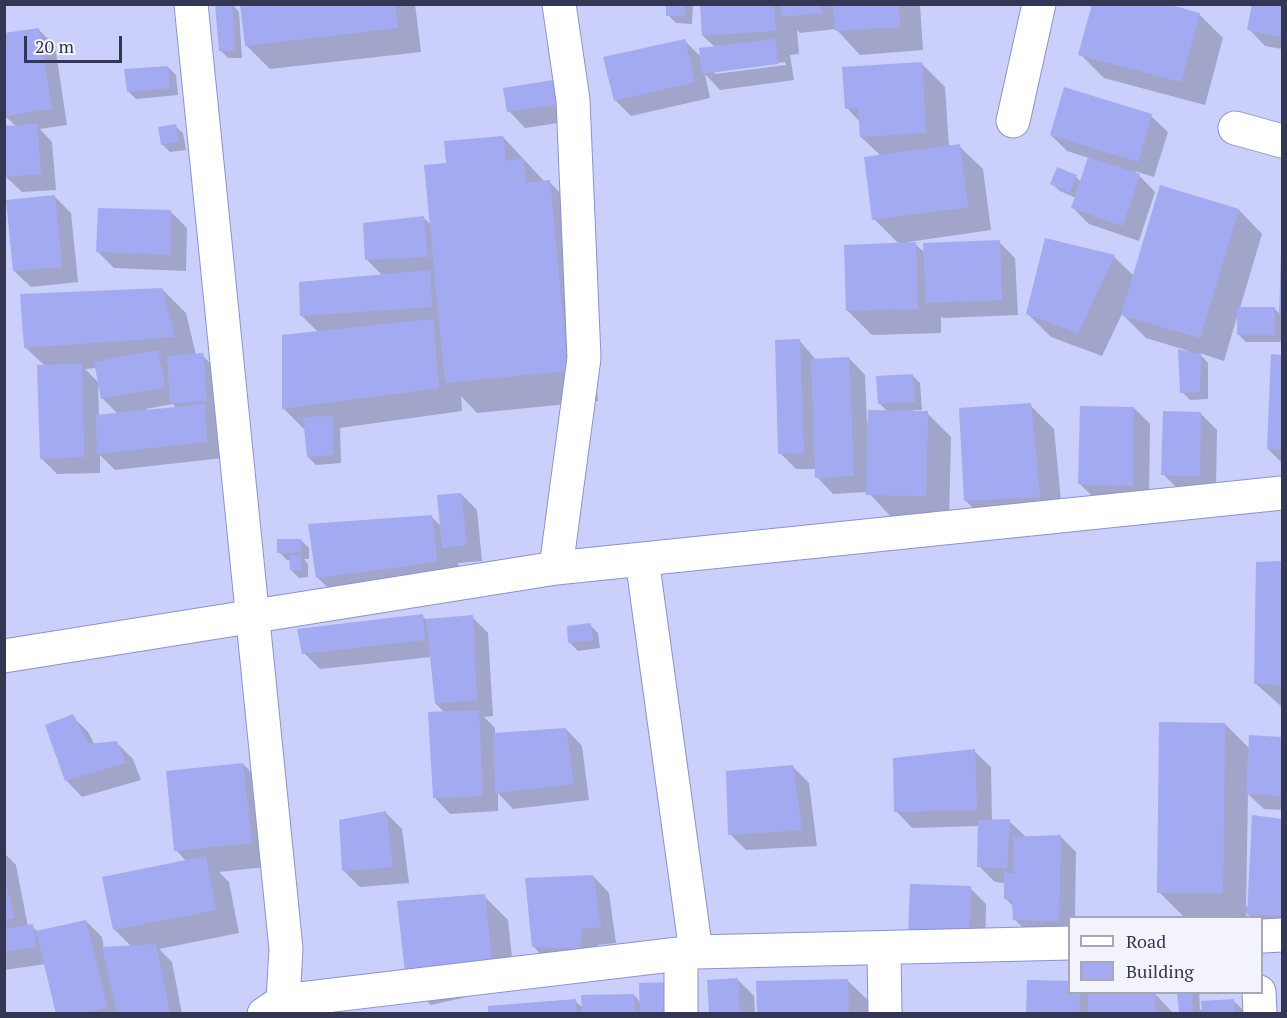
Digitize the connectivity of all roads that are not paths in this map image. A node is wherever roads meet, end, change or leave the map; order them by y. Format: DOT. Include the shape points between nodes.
graph roads {
  1 [pos="191,4"];
  2 [pos="559,4"];
  3 [pos="1039,4"];
  4 [pos="1013,121"];
  5 [pos="1235,128"];
  6 [pos="1282,141"];
  7 [pos="1282,493"];
  8 [pos="642,559"];
  9 [pos="556,568"];
  10 [pos="252,615"];
  11 [pos="4,656"];
  12 [pos="1282,935"];
  13 [pos="1263,936"];
  14 [pos="1068,943"];
  15 [pos="884,949"];
  16 [pos="689,953"];
  17 [pos="1259,994"];
  18 [pos="274,1007"];
  19 [pos="681,1014"];
  20 [pos="885,1014"];
  21 [pos="1260,1014"];
  1 -- 10 [label="street"];
  2 -- 9 [label="street" via="573,100 584,358"];
  3 -- 4 [label="street"];
  5 -- 6 [label="street"];
  7 -- 8 [label="street"];
  8 -- 9 [label="street"];
  8 -- 16 [label="street"];
  9 -- 10 [label="street"];
  10 -- 11 [label="street"];
  10 -- 18 [label="street" via="286,949"];
  12 -- 13 [label="street"];
  14 -- 15 [label="street"];
  15 -- 16 [label="street"];
  15 -- 20 [label="street"];
  16 -- 18 [label="street"];
  16 -- 19 [label="street"];
  17 -- 21 [label="street"];
}
